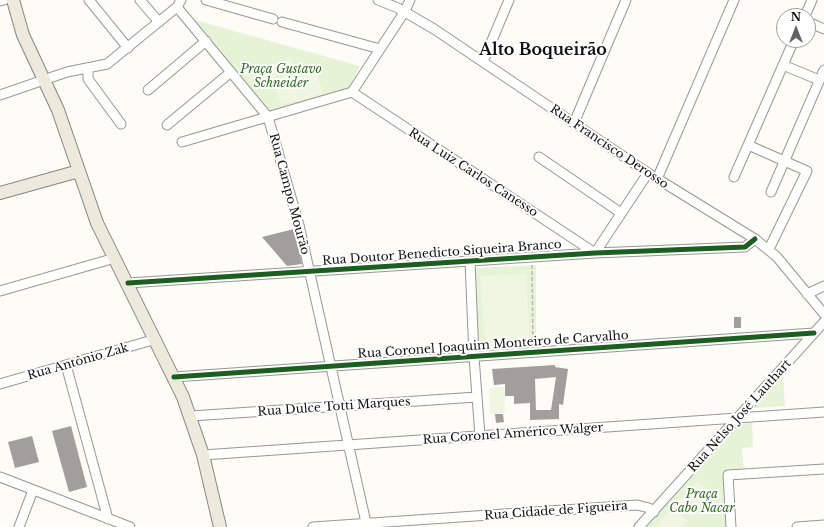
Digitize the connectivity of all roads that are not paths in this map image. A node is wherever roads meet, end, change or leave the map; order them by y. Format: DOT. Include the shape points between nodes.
graph roads {
  1 [pos="4,0"];
  2 [pos="13,0"];
  3 [pos="88,0"];
  4 [pos="140,0"];
  5 [pos="206,0"];
  6 [pos="378,0"];
  7 [pos="410,0"];
  8 [pos="510,0"];
  9 [pos="626,0"];
  10 [pos="734,0"];
  11 [pos="0,1"];
  12 [pos="179,3"];
  13 [pos="405,11"];
  14 [pos="159,22"];
  15 [pos="206,41"];
  16 [pos="128,48"];
  17 [pos="790,48"];
  18 [pos="380,49"];
  19 [pos="483,62"];
  20 [pos="783,65"];
  21 [pos="88,69"];
  22 [pos="824,70"];
  23 [pos="231,72"];
  24 [pos="819,80"];
  25 [pos="45,81"];
  26 [pos="148,90"];
  27 [pos="352,92"];
  28 [pos="0,94"];
  29 [pos="268,117"];
  30 [pos="574,123"];
  31 [pos="121,124"];
  32 [pos="167,125"];
  33 [pos="182,142"];
  34 [pos="748,145"];
  35 [pos="539,157"];
  36 [pos="784,161"];
  37 [pos="79,171"];
  38 [pos="648,173"];
  39 [pos="734,177"];
  40 [pos="657,179"];
  41 [pos="771,192"];
  42 [pos="0,193"];
  43 [pos="621,214"];
  44 [pos="755,239"];
  45 [pos="769,250"];
  46 [pos="595,253"];
  47 [pos="115,258"];
  48 [pos="470,261"];
  49 [pos="310,272"];
  50 [pos="128,284"];
  51 [pos="824,286"];
  52 [pos="0,291"];
  53 [pos="807,294"];
  54 [pos="824,314"];
  55 [pos="824,322"];
  56 [pos="814,333"];
  57 [pos="156,339"];
  58 [pos="474,357"];
  59 [pos="66,365"];
  60 [pos="331,367"];
  61 [pos="174,378"];
  62 [pos="0,384"];
  63 [pos="477,397"];
  64 [pos="340,406"];
  65 [pos="824,412"];
  66 [pos="191,416"];
  67 [pos="737,418"];
  68 [pos="480,436"];
  69 [pos="349,445"];
  70 [pos="203,455"];
  71 [pos="824,469"];
  72 [pos="0,477"];
  73 [pos="33,490"];
  74 [pos="654,512"];
  75 [pos="108,518"];
  76 [pos="367,525"];
  77 [pos="824,525"];
  78 [pos="19,527"];
  79 [pos="130,527"];
  80 [pos="220,527"];
  81 [pos="313,527"];
  82 [pos="639,527"];
  83 [pos="731,527"];
  84 [pos="797,527"];
  1 -- 11 [label="street"];
  2 -- 25 [label="main road" via="23,35"];
  3 -- 16 [label="street"];
  4 -- 14 [label="street"];
  5 -- 18 [label="street"];
  6 -- 13 [label="street, Rua Francisco Derosso"];
  7 -- 13 [label="street"];
  8 -- 19 [label="street"];
  9 -- 30 [label="street"];
  10 -- 40 [label="street"];
  12 -- 14 [label="street"];
  12 -- 15 [label="street, Rua Campo Mourão"];
  13 -- 18 [label="street"];
  13 -- 19 [label="street, Rua Francisco Derosso"];
  14 -- 16 [label="street"];
  15 -- 23 [label="street, Rua Campo Mourão"];
  15 -- 26 [label="street"];
  16 -- 21 [label="street" via="107,64"];
  17 -- 20 [label="street"];
  18 -- 27 [label="street"];
  19 -- 30 [label="street, Rua Francisco Derosso"];
  20 -- 24 [label="street"];
  20 -- 34 [label="street"];
  21 -- 25 [label="street" via="67,72"];
  21 -- 31 [label="street" via="88,79"];
  22 -- 24 [label="street"];
  23 -- 29 [label="street, Rua Campo Mourão"];
  23 -- 32 [label="street"];
  24 -- 36 [label="street"];
  25 -- 28 [label="street"];
  25 -- 37 [label="main road" via="60,115"];
  27 -- 29 [label="street"];
  27 -- 46 [label="street, Rua Luiz Carlos Canesso"];
  29 -- 33 [label="street"];
  29 -- 49 [label="street, Rua Campo Mourão"];
  30 -- 38 [label="street, Rua Francisco Derosso"];
  34 -- 36 [label="street"];
  34 -- 39 [label="street"];
  35 -- 43 [label="street"];
  36 -- 41 [label="street"];
  36 -- 45 [label="street" via="807,171"];
  37 -- 42 [label="main road"];
  37 -- 47 [label="main road" via="95,218"];
  38 -- 40 [label="street, Rua Francisco Derosso"];
  38 -- 43 [label="street"];
  40 -- 44 [label="street, Rua Francisco Derosso"];
  43 -- 46 [label="street"];
  44 -- 45 [label="street, Rua Francisco Derosso"];
  44 -- 46 [label="street, Rua Doutor Benedicto Siqueira Branco" via="745,247"];
  45 -- 53 [label="street, Rua Francisco Derosso"];
  46 -- 48 [label="street, Rua Doutor Benedicto Siqueira Branco"];
  47 -- 50 [label="main road"];
  47 -- 52 [label="street"];
  48 -- 49 [label="street, Rua Doutor Benedicto Siqueira Branco"];
  48 -- 58 [label="street"];
  49 -- 50 [label="street, Rua Doutor Benedicto Siqueira Branco"];
  49 -- 60 [label="street, Rua Campo Mourão"];
  50 -- 57 [label="main road"];
  51 -- 53 [label="street"];
  53 -- 54 [label="street, Rua Francisco Derosso"];
  55 -- 56 [label="street, Rua Nelso José Lauthart"];
  56 -- 58 [label="street, Rua Coronel Joaquim Monteiro de Carvalho"];
  56 -- 67 [label="street, Rua Nelso José Lauthart"];
  57 -- 59 [label="street, Rua Antônio Zak"];
  57 -- 61 [label="main road"];
  58 -- 60 [label="street, Rua Coronel Joaquim Monteiro de Carvalho"];
  58 -- 63 [label="street"];
  59 -- 62 [label="street, Rua Antônio Zak"];
  59 -- 75 [label="street"];
  60 -- 61 [label="street, Rua Coronel Joaquim Monteiro de Carvalho"];
  60 -- 64 [label="street, Rua Campo Mourão"];
  61 -- 66 [label="main road"];
  63 -- 64 [label="street, Rua Dulce Totti Marques"];
  63 -- 68 [label="street"];
  64 -- 66 [label="street, Rua Dulce Totti Marques"];
  64 -- 69 [label="street, Rua Campo Mourão"];
  65 -- 67 [label="street, Rua Coronel Américo Walger"];
  66 -- 70 [label="main road"];
  67 -- 68 [label="street, Rua Coronel Américo Walger"];
  67 -- 74 [label="street, Rua Nelso José Lauthart"];
  68 -- 69 [label="street, Rua Coronel Américo Walger"];
  69 -- 70 [label="street, Rua Coronel Américo Walger"];
  69 -- 76 [label="street, Rua Campo Mourão"];
  70 -- 80 [label="main road"];
  71 -- 83 [label="street" via="728,475"];
  72 -- 73 [label="street"];
  73 -- 75 [label="street"];
  73 -- 78 [label="street"];
  74 -- 76 [label="street, Rua Cidade de Figueira" via="637,505"];
  74 -- 82 [label="street, Rua Nelso José Lauthart"];
  75 -- 79 [label="street"];
  76 -- 81 [label="street, Rua Cidade de Figueira"];
  77 -- 84 [label="street"];
}
